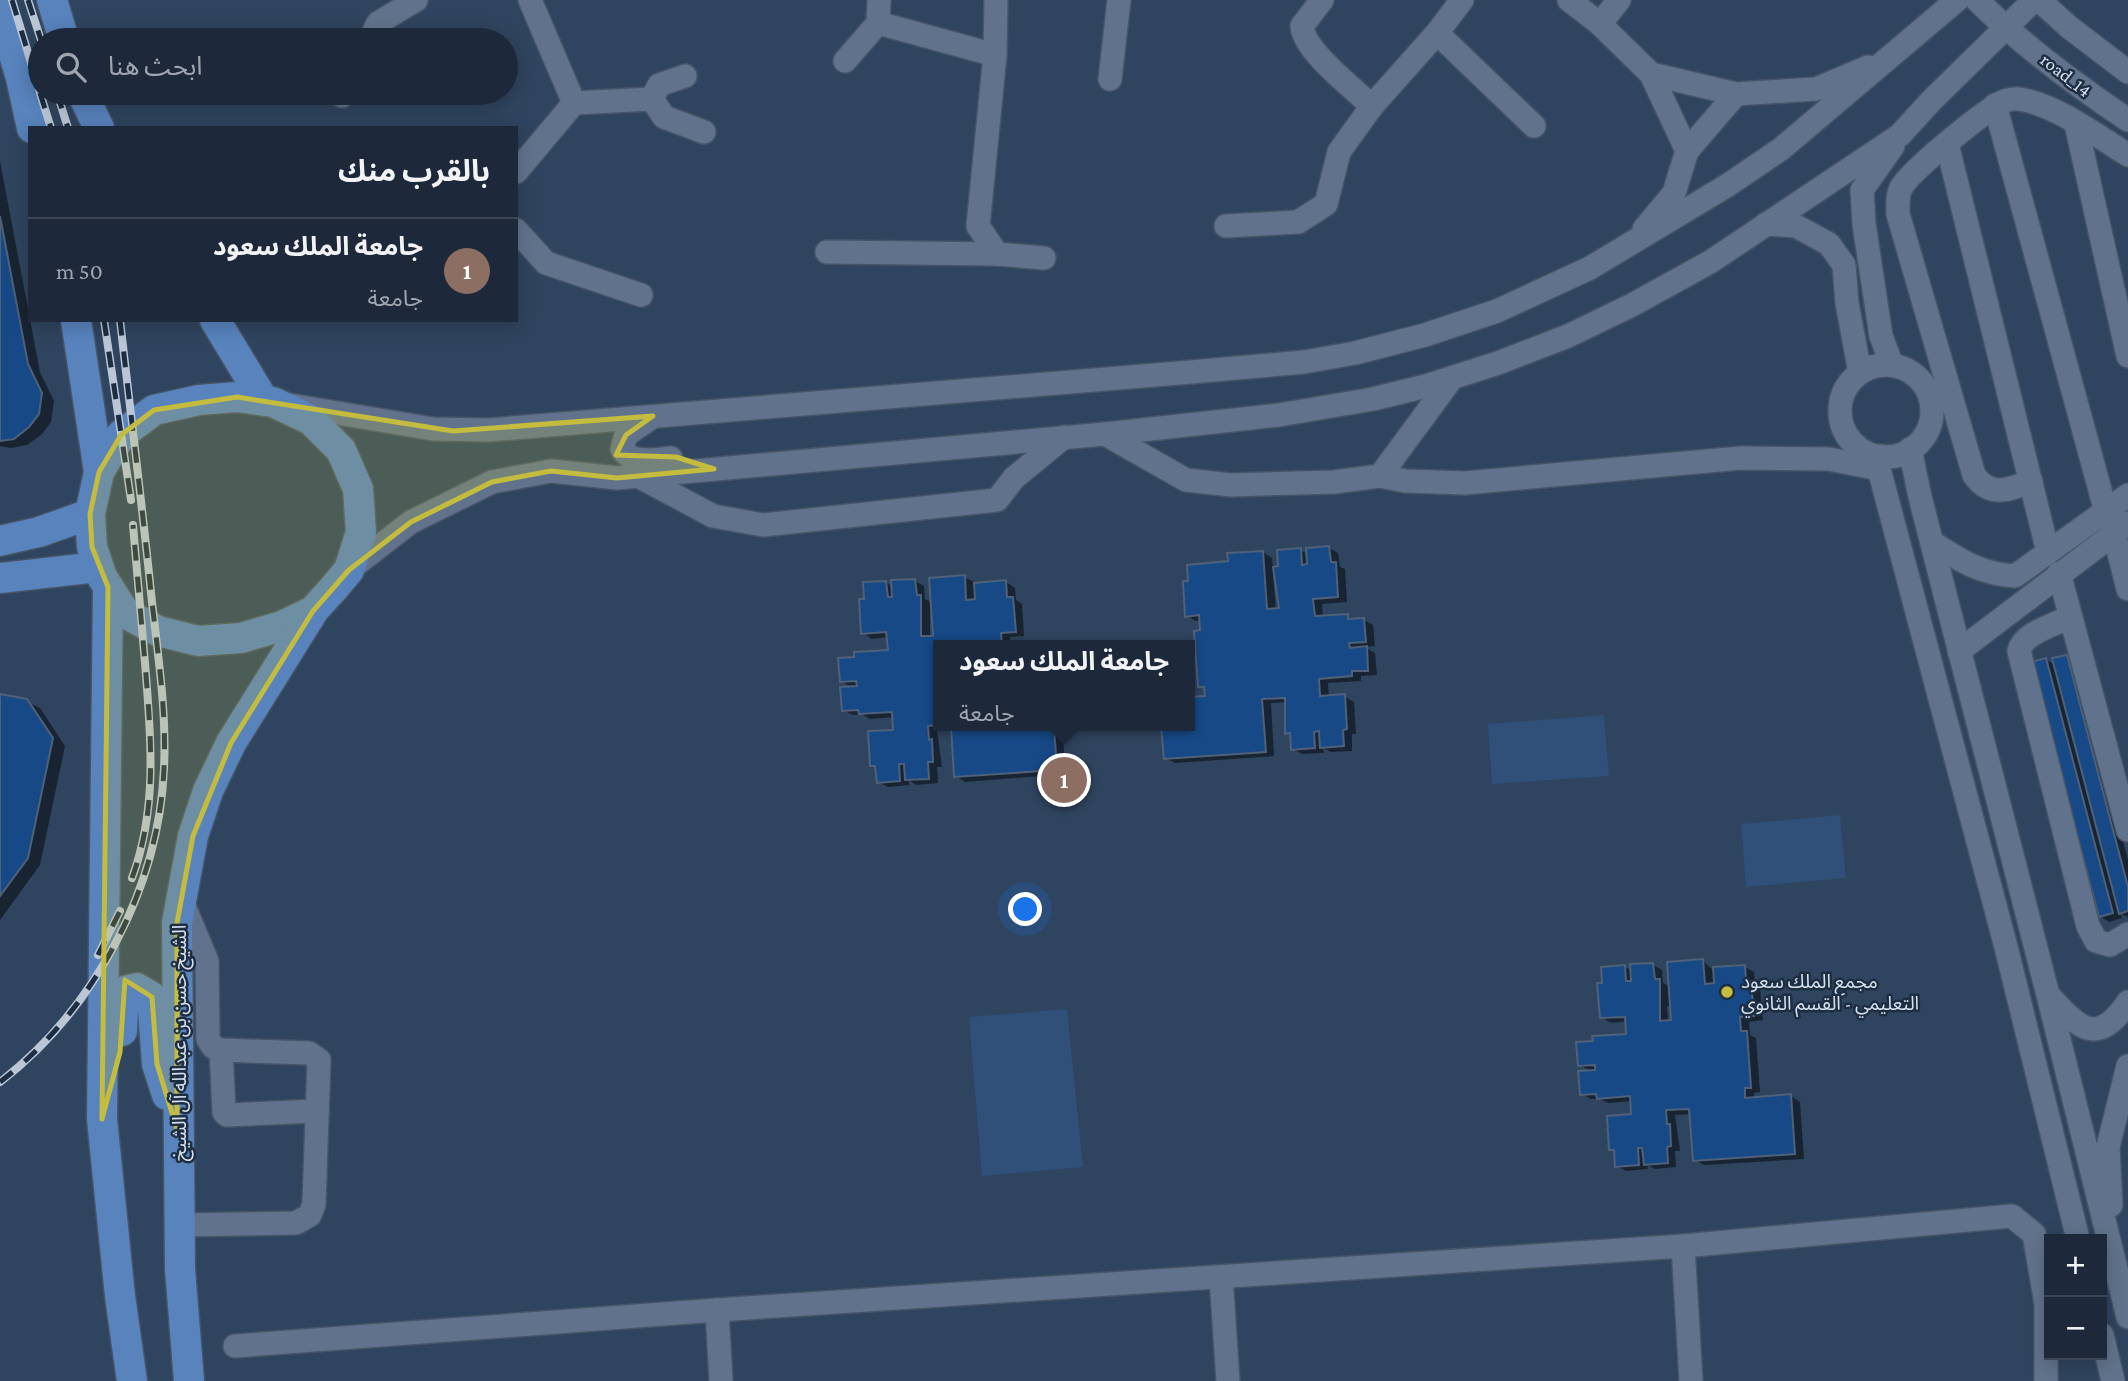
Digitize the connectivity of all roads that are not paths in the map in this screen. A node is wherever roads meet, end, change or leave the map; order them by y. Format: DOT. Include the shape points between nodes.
graph roads {
  1 [pos="52,0"];
  2 [pos="416,0"];
  3 [pos="530,0"];
  4 [pos="996,0"];
  5 [pos="1119,0"];
  6 [pos="1322,0"];
  7 [pos="1462,0"];
  8 [pos="1569,0"];
  9 [pos="1619,0"];
  10 [pos="1957,0"];
  11 [pos="1976,0"];
  12 [pos="2034,0"];
  13 [pos="2039,0"];
  14 [pos="0,7"];
  15 [pos="879,11"];
  16 [pos="1600,24"];
  17 [pos="60,28"];
  18 [pos="376,28"];
  19 [pos="2005,28"];
  20 [pos="1437,33"];
  21 [pos="995,55"];
  22 [pos="1890,57"];
  23 [pos="845,61"];
  24 [pos="2128,72"];
  25 [pos="1651,74"];
  26 [pos="685,76"];
  27 [pos="1110,79"];
  28 [pos="1736,94"];
  29 [pos="652,99"];
  30 [pos="574,103"];
  31 [pos="1995,105"];
  32 [pos="1372,106"];
  33 [pos="2128,120"];
  34 [pos="2076,124"];
  35 [pos="32,126"];
  36 [pos="1534,126"];
  37 [pos="704,132"];
  38 [pos="1900,135"];
  39 [pos="1947,144"];
  40 [pos="1688,151"];
  41 [pos="2128,155"];
  42 [pos="518,170"];
  43 [pos="1766,225"];
  44 [pos="1226,226"];
  45 [pos="518,232"];
  46 [pos="1632,244"];
  47 [pos="827,252"];
  48 [pos="997,254"];
  49 [pos="1044,258"];
  50 [pos="640,295"];
  51 [pos="76,322"];
  52 [pos="216,322"];
  53 [pos="2128,356"];
  54 [pos="1892,365"];
  55 [pos="1860,373"];
  56 [pos="1452,378"];
  57 [pos="269,401"];
  58 [pos="653,416"];
  59 [pos="1105,434"];
  60 [pos="1064,437"];
  61 [pos="1910,449"];
  62 [pos="1880,463"];
  63 [pos="715,469"];
  64 [pos="99,472"];
  65 [pos="638,476"];
  66 [pos="1380,476"];
  67 [pos="2031,481"];
  68 [pos="2128,495"];
  69 [pos="90,514"];
  70 [pos="2116,522"];
  71 [pos="0,541"];
  72 [pos="1933,543"];
  73 [pos="2048,552"];
  74 [pos="349,570"];
  75 [pos="2059,573"];
  76 [pos="103,577"];
  77 [pos="0,578"];
  78 [pos="2128,589"];
  79 [pos="313,611"];
  80 [pos="2070,617"];
  81 [pos="1959,651"];
  82 [pos="2128,830"];
  83 [pos="181,899"];
  84 [pos="2128,934"];
  85 [pos="2048,995"];
  86 [pos="2128,1002"];
  87 [pos="221,1050"];
  88 [pos="2128,1066"];
  89 [pos="317,1111"];
  90 [pos="102,1119"];
  91 [pos="177,1129"];
  92 [pos="179,1225"];
  93 [pos="2077,1234"];
  94 [pos="1683,1246"];
  95 [pos="2113,1258"];
  96 [pos="1220,1277"];
  97 [pos="717,1310"];
  98 [pos="2128,1317"];
  99 [pos="234,1346"];
  100 [pos="2107,1356"];
  101 [pos="132,1381"];
  102 [pos="189,1381"];
  103 [pos="721,1381"];
  104 [pos="1227,1381"];
  105 [pos="1692,1381"];
  106 [pos="2046,1381"];
  107 [pos="2113,1381"];
  1 -- 17 [label="main road"];
  2 -- 18 [label="street"];
  3 -- 30 [label="street"];
  4 -- 21 [label="street"];
  5 -- 27 [label="street"];
  6 -- 32 [label="street" via="1302,26 1303,37"];
  7 -- 20 [label="street"];
  8 -- 16 [label="street"];
  9 -- 16 [label="street"];
  10 -- 22 [label="street"];
  11 -- 19 [label="street, road_14"];
  12 -- 19 [label="street"];
  13 -- 24 [label="street"];
  14 -- 35 [label="main road"];
  15 -- 21 [label="street"];
  15 -- 23 [label="street"];
  16 -- 25 [label="street"];
  19 -- 33 [label="street, road_14"];
  19 -- 38 [label="street"];
  20 -- 32 [label="street"];
  20 -- 36 [label="street"];
  21 -- 48 [label="street" via="978,226"];
  22 -- 28 [label="street" via="1816,89"];
  22 -- 46 [label="street" via="1782,149"];
  25 -- 28 [label="street"];
  25 -- 40 [label="street"];
  26 -- 29 [label="street" via="659,85"];
  28 -- 40 [label="street"];
  29 -- 30 [label="street"];
  29 -- 37 [label="street" via="664,117"];
  30 -- 42 [label="street"];
  31 -- 34 [label="street" via="2015,98 2033,102"];
  31 -- 39 [label="street"];
  31 -- 70 [label="street"];
  32 -- 44 [label="street" via="1339,152 1326,204 1298,222"];
  34 -- 41 [label="street"];
  34 -- 53 [label="street"];
  38 -- 43 [label="street"];
  38 -- 54 [label="street" via="1862,191 1881,336"];
  39 -- 67 [label="street"];
  39 -- 67 [label="street" via="1907,179 1897,198 1898,214 1974,475 1982,486 1998,491"];
  40 -- 46 [label="street" via="1674,194"];
  43 -- 55 [label="street" via="1796,226 1829,244 1844,265"];
  43 -- 56 [label="street" via="1632,305 1568,336"];
  45 -- 50 [label="street" via="546,263"];
  46 -- 58 [label="street" via="1497,311 1425,335 1304,362"];
  47 -- 48 [label="street"];
  48 -- 49 [label="street"];
  51 -- 64 [label="main road, الشيخ حسن بن عبدالله آل الشيخ"];
  52 -- 57 [label="main road"];
  54 -- 55 [label="street"];
  54 -- 61 [label="street" via="1917,377 1929,397 1929,425"];
  55 -- 62 [label="street" via="1844,392 1841,421 1854,443"];
  56 -- 59 [label="street" via="1312,410"];
  56 -- 66 [label="street"];
  57 -- 58 [label="street" via="453,431"];
  57 -- 64 [label="main road, الشيخ حسن بن عبدالله آل الشيخ" via="237,397 154,410 121,435"];
  57 -- 74 [label="main road, الشيخ حسن بن عبدالله آل الشيخ" via="311,420 341,450 358,489 361,532"];
  58 -- 63 [label="street" via="626,435 622,449 626,455 638,460 676,457"];
  59 -- 60 [label="street"];
  59 -- 66 [label="street" via="1186,480 1231,485"];
  60 -- 63 [label="street"];
  60 -- 65 [label="street" via="1014,478 997,500 763,525 713,516"];
  61 -- 62 [label="street"];
  61 -- 72 [label="street"];
  62 -- 66 [label="street" via="1741,458 1465,483"];
  62 -- 93 [label="street"];
  63 -- 65 [label="street"];
  64 -- 69 [label="main road, الشيخ حسن بن عبدالله آل الشيخ"];
  65 -- 74 [label="street" via="551,471 492,482 411,522"];
  67 -- 73 [label="street"];
  68 -- 70 [label="street"];
  69 -- 71 [label="main road"];
  69 -- 76 [label="main road, الشيخ حسن بن عبدالله آل الشيخ" via="92,547"];
  70 -- 73 [label="street"];
  70 -- 75 [label="street"];
  70 -- 78 [label="street"];
  72 -- 73 [label="street" via="1993,575 2015,576"];
  72 -- 81 [label="street"];
  74 -- 79 [label="main road, الشيخ حسن بن عبدالله آل الشيخ"];
  75 -- 80 [label="street"];
  75 -- 81 [label="street"];
  76 -- 77 [label="main road"];
  76 -- 79 [label="main road, الشيخ حسن بن عبدالله آل الشيخ" via="125,613 158,631 198,641 241,638"];
  76 -- 90 [label="main road, الشيخ حسن بن عبدالله آل الشيخ"];
  79 -- 83 [label="main road, الشيخ حسن بن عبدالله آل الشيخ" via="231,743 208,791 193,836"];
  80 -- 82 [label="street"];
  80 -- 84 [label="street" via="2029,637 2019,651 2088,926 2095,942 2110,944"];
  81 -- 85 [label="street"];
  83 -- 87 [label="street" via="207,961 208,1040"];
  83 -- 91 [label="main road, الشيخ حسن بن عبدالله آل الشيخ" via="177,923"];
  85 -- 86 [label="street" via="2075,1024 2096,1029 2110,1023"];
  85 -- 95 [label="street"];
  87 -- 89 [label="street" via="309,1053 318,1060"];
  87 -- 89 [label="street" via="227,1115"];
  88 -- 95 [label="street" via="2108,1147"];
  89 -- 92 [label="street" via="310,1215 296,1223"];
  90 -- 91 [label="main road" via="120,1052 124,991 137,988 152,997 157,1064"];
  90 -- 101 [label="main road, الشيخ حسن بن عبدالله آل الشيخ"];
  91 -- 92 [label="main road, الشيخ حسن بن عبدالله آل الشيخ"];
  92 -- 102 [label="main road, الشيخ حسن بن عبدالله آل الشيخ"];
  94 -- 96 [label="street"];
  94 -- 105 [label="street"];
  94 -- 106 [label="street" via="2012,1216 2034,1234 2046,1304"];
  95 -- 98 [label="street"];
  96 -- 97 [label="street"];
  96 -- 104 [label="street"];
  97 -- 99 [label="street"];
  97 -- 103 [label="street"];
  100 -- 107 [label="street"];
}
